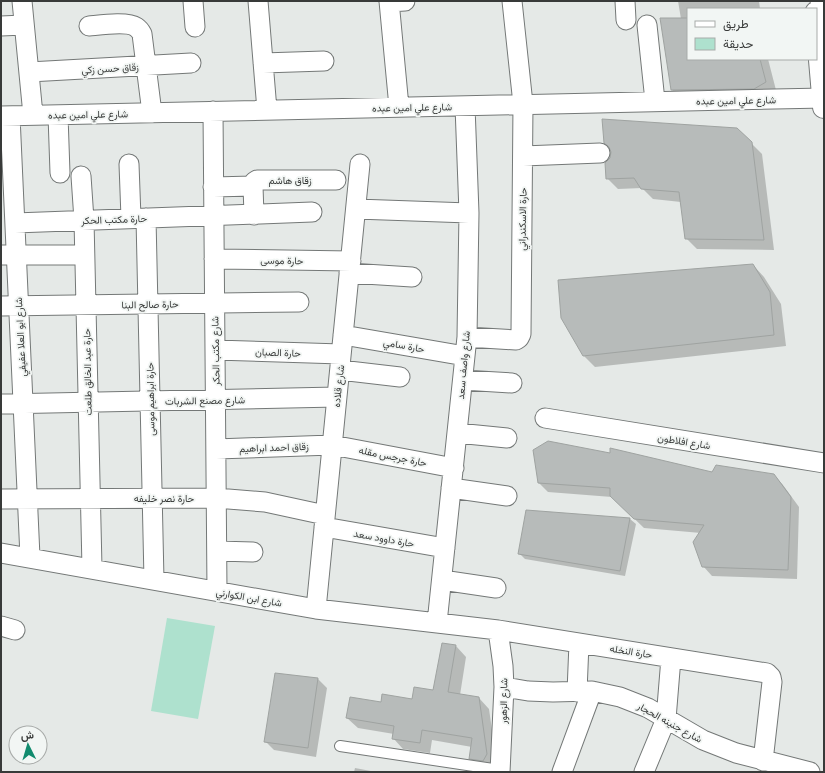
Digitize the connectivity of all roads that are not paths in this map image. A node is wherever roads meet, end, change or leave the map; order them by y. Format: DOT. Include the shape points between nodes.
graph roads {
  1 [pos="26,1"];
  2 [pos="193,1"];
  3 [pos="258,1"];
  4 [pos="394,1"];
  5 [pos="512,1"];
  6 [pos="625,1"];
  7 [pos="820,1"];
  8 [pos="824,2"];
  9 [pos="626,20"];
  10 [pos="817,24"];
  11 [pos="24,25"];
  12 [pos="647,25"];
  13 [pos="1,26"];
  14 [pos="89,26"];
  15 [pos="195,27"];
  16 [pos="324,61"];
  17 [pos="191,63"];
  18 [pos="263,64"];
  19 [pos="146,66"];
  20 [pos="29,72"];
  21 [pos="655,101"];
  22 [pos="824,101"];
  23 [pos="523,104"];
  24 [pos="465,106"];
  25 [pos="399,107"];
  26 [pos="267,110"];
  27 [pos="213,111"];
  28 [pos="152,113"];
  29 [pos="33,115"];
  30 [pos="58,115"];
  31 [pos="5,116"];
  32 [pos="600,153"];
  33 [pos="523,156"];
  34 [pos="129,164"];
  35 [pos="360,164"];
  36 [pos="60,173"];
  37 [pos="81,176"];
  38 [pos="336,180"];
  39 [pos="253,186"];
  40 [pos="213,187"];
  41 [pos="356,209"];
  42 [pos="312,212"];
  43 [pos="469,213"];
  44 [pos="254,214"];
  45 [pos="214,216"];
  46 [pos="138,218"];
  47 [pos="84,220"];
  48 [pos="15,223"];
  49 [pos="84,254"];
  50 [pos="8,255"];
  51 [pos="214,259"];
  52 [pos="350,267"];
  53 [pos="412,277"];
  54 [pos="299,302"];
  55 [pos="215,303"];
  56 [pos="148,304"];
  57 [pos="86,305"];
  58 [pos="10,306"];
  59 [pos="343,335"];
  60 [pos="466,337"];
  61 [pos="215,350"];
  62 [pos="465,356"];
  63 [pos="340,362"];
  64 [pos="400,377"];
  65 [pos="463,380"];
  66 [pos="512,383"];
  67 [pos="337,397"];
  68 [pos="216,399"];
  69 [pos="150,401"];
  70 [pos="88,402"];
  71 [pos="1,404"];
  72 [pos="23,404"];
  73 [pos="545,418"];
  74 [pos="457,433"];
  75 [pos="507,438"];
  76 [pos="332,445"];
  77 [pos="216,448"];
  78 [pos="824,463"];
  79 [pos="454,468"];
  80 [pos="451,488"];
  81 [pos="507,496"];
  82 [pos="152,498"];
  83 [pos="216,498"];
  84 [pos="1,499"];
  85 [pos="27,499"];
  86 [pos="91,499"];
  87 [pos="324,521"];
  88 [pos="445,548"];
  89 [pos="217,551"];
  90 [pos="1,552"];
  91 [pos="253,552"];
  92 [pos="30,557"];
  93 [pos="92,568"];
  94 [pos="154,580"];
  95 [pos="442,580"];
  96 [pos="496,588"];
  97 [pos="217,591"];
  98 [pos="316,609"];
  99 [pos="437,624"];
  100 [pos="498,630"];
  101 [pos="579,643"];
  102 [pos="671,658"];
  103 [pos="504,687"];
  104 [pos="584,692"];
  105 [pos="666,719"];
  106 [pos="340,746"];
  107 [pos="764,761"];
  108 [pos="503,771"];
  109 [pos="562,772"];
  110 [pos="644,772"];
  111 [pos="810,772"];
  1 -- 11 [label="street"];
  2 -- 15 [label="street"];
  3 -- 18 [label="street"];
  4 -- 25 [label="street"];
  5 -- 23 [label="street, حارة الاسكندراني"];
  6 -- 9 [label="street"];
  7 -- 8 [label="street"];
  10 -- 22 [label="main road"];
  11 -- 13 [label="street"];
  11 -- 20 [label="street"];
  12 -- 21 [label="street"];
  14 -- 19 [label="street" via="136,27 142,34"];
  16 -- 18 [label="street"];
  17 -- 19 [label="street, زقاق حسن زكي"];
  18 -- 26 [label="street"];
  19 -- 20 [label="street, زقاق حسن زكي"];
  19 -- 28 [label="street"];
  20 -- 29 [label="street"];
  21 -- 22 [label="street, شارع علي امين عبده"];
  21 -- 23 [label="street, شارع علي امين عبده"];
  23 -- 24 [label="street, شارع علي امين عبده"];
  23 -- 33 [label="street, حارة الاسكندراني"];
  24 -- 25 [label="street, شارع علي امين عبده"];
  24 -- 43 [label="street, شارع واصف سعد"];
  25 -- 26 [label="street, شارع علي امين عبده"];
  26 -- 27 [label="street, شارع علي امين عبده"];
  27 -- 28 [label="street, شارع علي امين عبده"];
  27 -- 40 [label="street, شارع مكتب الحكر"];
  28 -- 30 [label="street, شارع علي امين عبده"];
  29 -- 30 [label="street, شارع علي امين عبده"];
  29 -- 31 [label="street, شارع علي امين عبده"];
  30 -- 36 [label="street"];
  31 -- 48 [label="street, شارع ابو العلا عفيفي"];
  32 -- 33 [label="street"];
  33 -- 60 [label="street, حارة الاسكندراني" via="521,334 516,340"];
  34 -- 46 [label="street, حارة ابراهيم موسى"];
  35 -- 41 [label="street, شارع قلاده"];
  37 -- 47 [label="street, حارة عبد الخالق طلعت"];
  38 -- 39 [label="street, زقاق هاشم" via="259,179"];
  39 -- 40 [label="street"];
  39 -- 44 [label="street"];
  40 -- 45 [label="street, شارع مكتب الحكر"];
  41 -- 43 [label="street"];
  41 -- 52 [label="street, شارع قلاده"];
  42 -- 44 [label="street, حارة مكتب الحكر"];
  43 -- 60 [label="street, شارع واصف سعد"];
  44 -- 45 [label="street, حارة مكتب الحكر"];
  45 -- 46 [label="street, حارة مكتب الحكر"];
  45 -- 51 [label="street, شارع مكتب الحكر"];
  46 -- 47 [label="street, حارة مكتب الحكر"];
  46 -- 56 [label="street, حارة ابراهيم موسى"];
  47 -- 48 [label="street, حارة مكتب الحكر"];
  47 -- 49 [label="street, حارة عبد الخالق طلعت"];
  48 -- 50 [label="street, شارع ابو العلا عفيفي"];
  49 -- 50 [label="street"];
  49 -- 57 [label="street, حارة عبد الخالق طلعت"];
  50 -- 58 [label="street, شارع ابو العلا عفيفي"];
  51 -- 52 [label="street, حارة موسى"];
  51 -- 55 [label="street, شارع مكتب الحكر"];
  52 -- 53 [label="street, حارة موسى"];
  52 -- 59 [label="street, شارع قلاده"];
  54 -- 55 [label="street, حارة صالح البنا"];
  55 -- 56 [label="street, حارة صالح البنا"];
  55 -- 61 [label="street, شارع مكتب الحكر"];
  56 -- 57 [label="street, حارة صالح البنا"];
  56 -- 69 [label="street, حارة ابراهيم موسى"];
  57 -- 58 [label="street, حارة صالح البنا"];
  57 -- 70 [label="street, حارة عبد الخالق طلعت"];
  58 -- 72 [label="street, شارع ابو العلا عفيفي"];
  59 -- 62 [label="street, حارة سامي"];
  59 -- 63 [label="street, شارع قلاده"];
  60 -- 62 [label="street, شارع واصف سعد"];
  61 -- 63 [label="street, حارة الصبان"];
  61 -- 68 [label="street, شارع مكتب الحكر"];
  62 -- 65 [label="street, شارع واصف سعد"];
  63 -- 64 [label="street, حارة الصبان"];
  63 -- 67 [label="street, شارع قلاده"];
  65 -- 66 [label="street"];
  65 -- 74 [label="street, شارع واصف سعد"];
  67 -- 68 [label="street, شارع مصنع الشربات"];
  67 -- 76 [label="street, شارع قلاده"];
  68 -- 69 [label="street, شارع مصنع الشربات"];
  68 -- 77 [label="street, شارع مكتب الحكر"];
  69 -- 70 [label="street, شارع مصنع الشربات"];
  69 -- 82 [label="street, حارة ابراهيم موسى"];
  70 -- 72 [label="street, شارع مصنع الشربات"];
  70 -- 86 [label="street, حارة عبد الخالق طلعت"];
  71 -- 72 [label="street, شارع مصنع الشربات"];
  72 -- 85 [label="street, شارع ابو العلا عفيفي"];
  73 -- 78 [label="street, شارع افلاطون"];
  74 -- 75 [label="street"];
  74 -- 79 [label="street, شارع واصف سعد"];
  76 -- 77 [label="street, زقاق احمد ابراهيم"];
  76 -- 79 [label="street, حارة جرجس مقله"];
  76 -- 87 [label="street, شارع قلاده"];
  77 -- 83 [label="street, شارع مكتب الحكر"];
  79 -- 80 [label="street, شارع واصف سعد"];
  80 -- 81 [label="street"];
  80 -- 88 [label="street, شارع واصف سعد"];
  82 -- 83 [label="street, حارة نصر خليفه"];
  82 -- 86 [label="street, حارة نصر خليفه"];
  82 -- 94 [label="street, حارة ابراهيم موسى"];
  83 -- 87 [label="street, حارة نصر خليفه" via="265,502"];
  83 -- 89 [label="street, شارع مكتب الحكر"];
  84 -- 85 [label="street, حارة نصر خليفه"];
  85 -- 86 [label="street, حارة نصر خليفه"];
  85 -- 92 [label="street, شارع ابو العلا عفيفي"];
  86 -- 93 [label="street, حارة عبد الخالق طلعت"];
  87 -- 88 [label="street, حارة داوود سعد"];
  87 -- 98 [label="street, شارع قلاده"];
  88 -- 95 [label="street, شارع واصف سعد"];
  89 -- 91 [label="street"];
  89 -- 97 [label="street, شارع مكتب الحكر"];
  90 -- 92 [label="street, شارع ابن الكوارني"];
  92 -- 93 [label="street, شارع ابن الكوارني"];
  93 -- 94 [label="street, شارع ابن الكوارني"];
  94 -- 97 [label="street, شارع ابن الكوارني"];
  95 -- 96 [label="street"];
  95 -- 99 [label="street, شارع واصف سعد"];
  97 -- 98 [label="street, شارع ابن الكوارني"];
  98 -- 99 [label="street, شارع ابن الكوارني"];
  99 -- 100 [label="street, شارع ابن الكوارني"];
  100 -- 101 [label="street, حارة النخله"];
  100 -- 103 [label="street, شارع الزهور"];
  101 -- 102 [label="street, حارة النخله"];
  101 -- 104 [label="street"];
  102 -- 105 [label="street"];
  102 -- 107 [label="street, حارة النخله" via="769,675 772,682"];
  103 -- 104 [label="street, شارع جنينه الحجار" via="540,692"];
  103 -- 108 [label="street, شارع الزهور"];
  104 -- 105 [label="street, شارع جنينه الحجار" via="620,697 648,708"];
  104 -- 109 [label="street"];
  105 -- 107 [label="street, شارع جنينه الحجار" via="703,740"];
  105 -- 110 [label="street"];
  106 -- 108 [label="lane"];
  107 -- 111 [label="street, شارع جنينه الحجار"];
}
